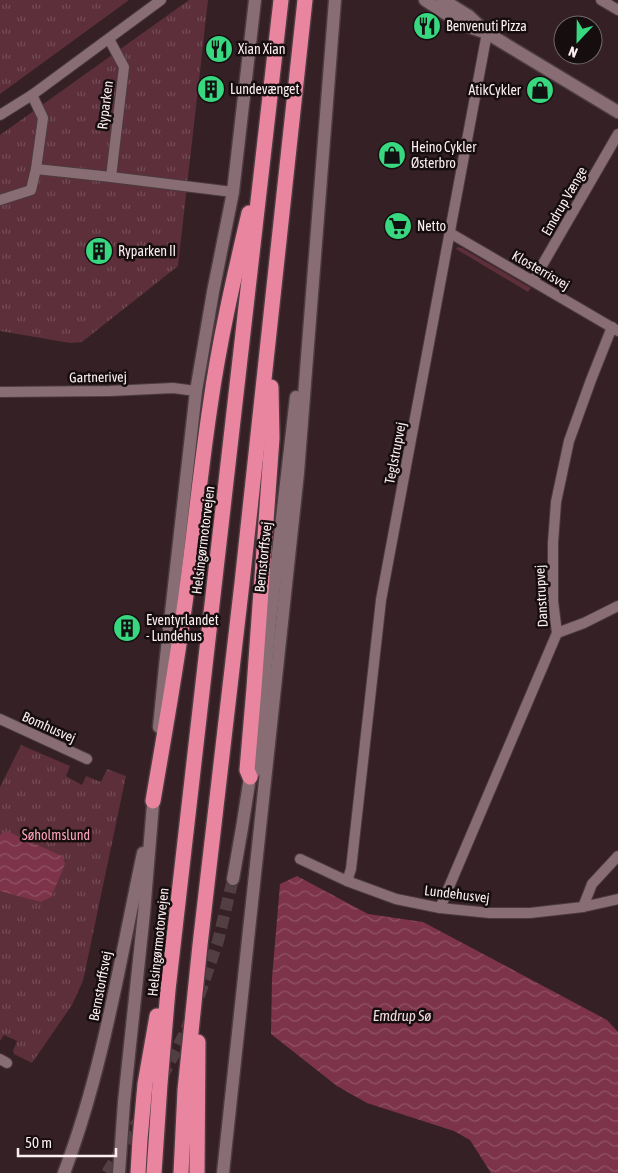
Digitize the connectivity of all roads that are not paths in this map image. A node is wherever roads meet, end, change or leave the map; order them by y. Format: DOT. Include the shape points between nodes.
graph roads {
  1 [pos="161,0"];
  2 [pos="255,0"];
  3 [pos="282,0"];
  4 [pos="305,0"];
  5 [pos="335,0"];
  6 [pos="425,0"];
  7 [pos="443,0"];
  8 [pos="601,0"];
  9 [pos="618,10"];
  10 [pos="487,33"];
  11 [pos="109,39"];
  12 [pos="32,95"];
  13 [pos="618,112"];
  14 [pos="0,115"];
  15 [pos="618,134"];
  16 [pos="265,146"];
  17 [pos="36,169"];
  18 [pos="110,177"];
  19 [pos="233,192"];
  20 [pos="0,200"];
  21 [pos="450,233"];
  22 [pos="316,236"];
  23 [pos="533,281"];
  24 [pos="270,328"];
  25 [pos="615,329"];
  26 [pos="196,391"];
  27 [pos="0,392"];
  28 [pos="618,606"];
  29 [pos="558,633"];
  30 [pos="0,720"];
  31 [pos="88,759"];
  32 [pos="250,777"];
  33 [pos="153,801"];
  34 [pos="618,856"];
  35 [pos="300,859"];
  36 [pos="233,878"];
  37 [pos="347,881"];
  38 [pos="179,896"];
  39 [pos="618,899"];
  40 [pos="584,907"];
  41 [pos="440,908"];
  42 [pos="200,945"];
  43 [pos="64,1173"];
  44 [pos="119,1173"];
  45 [pos="138,1173"];
  46 [pos="154,1173"];
  47 [pos="181,1173"];
  48 [pos="197,1173"];
  49 [pos="223,1173"];
  1 -- 11 [label="street"];
  2 -- 19 [label="street"];
  3 -- 16 [label="highway, Helsingørmotorvejen"];
  4 -- 24 [label="highway"];
  5 -- 22 [label="street"];
  6 -- 10 [label="street" via="463,26"];
  7 -- 10 [label="street" via="469,16"];
  8 -- 9 [label="street"];
  10 -- 13 [label="street"];
  10 -- 21 [label="street, Teglstrupvej"];
  11 -- 12 [label="street"];
  11 -- 18 [label="street, Ryparken" via="124,66"];
  12 -- 14 [label="street"];
  12 -- 17 [label="street" via="43,118"];
  15 -- 23 [label="street, Emdrup Vænge"];
  16 -- 33 [label="highway" via="217,363 176,667"];
  16 -- 38 [label="highway, Helsingørmotorvejen"];
  17 -- 18 [label="street"];
  17 -- 20 [label="street" via="31,190"];
  18 -- 19 [label="street"];
  19 -- 26 [label="street"];
  21 -- 23 [label="street, Klosterrisvej"];
  21 -- 37 [label="street, Teglstrupvej" via="381,600 351,869"];
  22 -- 32 [label="street, Bernstorffsvej" via="255,771"];
  22 -- 49 [label="street" via="298,473"];
  23 -- 25 [label="street, Klosterrisvej"];
  24 -- 32 [label="highway" via="272,438 247,770"];
  24 -- 42 [label="highway"];
  25 -- 29 [label="street, Danstrupvej" via="590,380 569,441 556,502 553,601"];
  26 -- 27 [label="street, Gartnerivej" via="173,388"];
  26 -- 33 [label="street"];
  28 -- 29 [label="street"];
  29 -- 41 [label="street, Danstrupvej"];
  30 -- 31 [label="street, Bomhusvej"];
  32 -- 36 [label="street, Bernstorffsvej"];
  33 -- 43 [label="street, Bernstorffsvej" via="98,1063"];
  33 -- 44 [label="street"];
  34 -- 40 [label="street" via="592,884"];
  35 -- 37 [label="street, Lundehusvej"];
  37 -- 41 [label="street, Lundehusvej" via="396,899"];
  38 -- 45 [label="highway" via="145,1084"];
  38 -- 46 [label="highway, Helsingørmotorvejen" via="162,1056"];
  39 -- 40 [label="street, Lundehusvej"];
  40 -- 41 [label="street, Lundehusvej" via="530,913"];
  42 -- 47 [label="highway" via="185,1090"];
  42 -- 48 [label="highway"];
}
